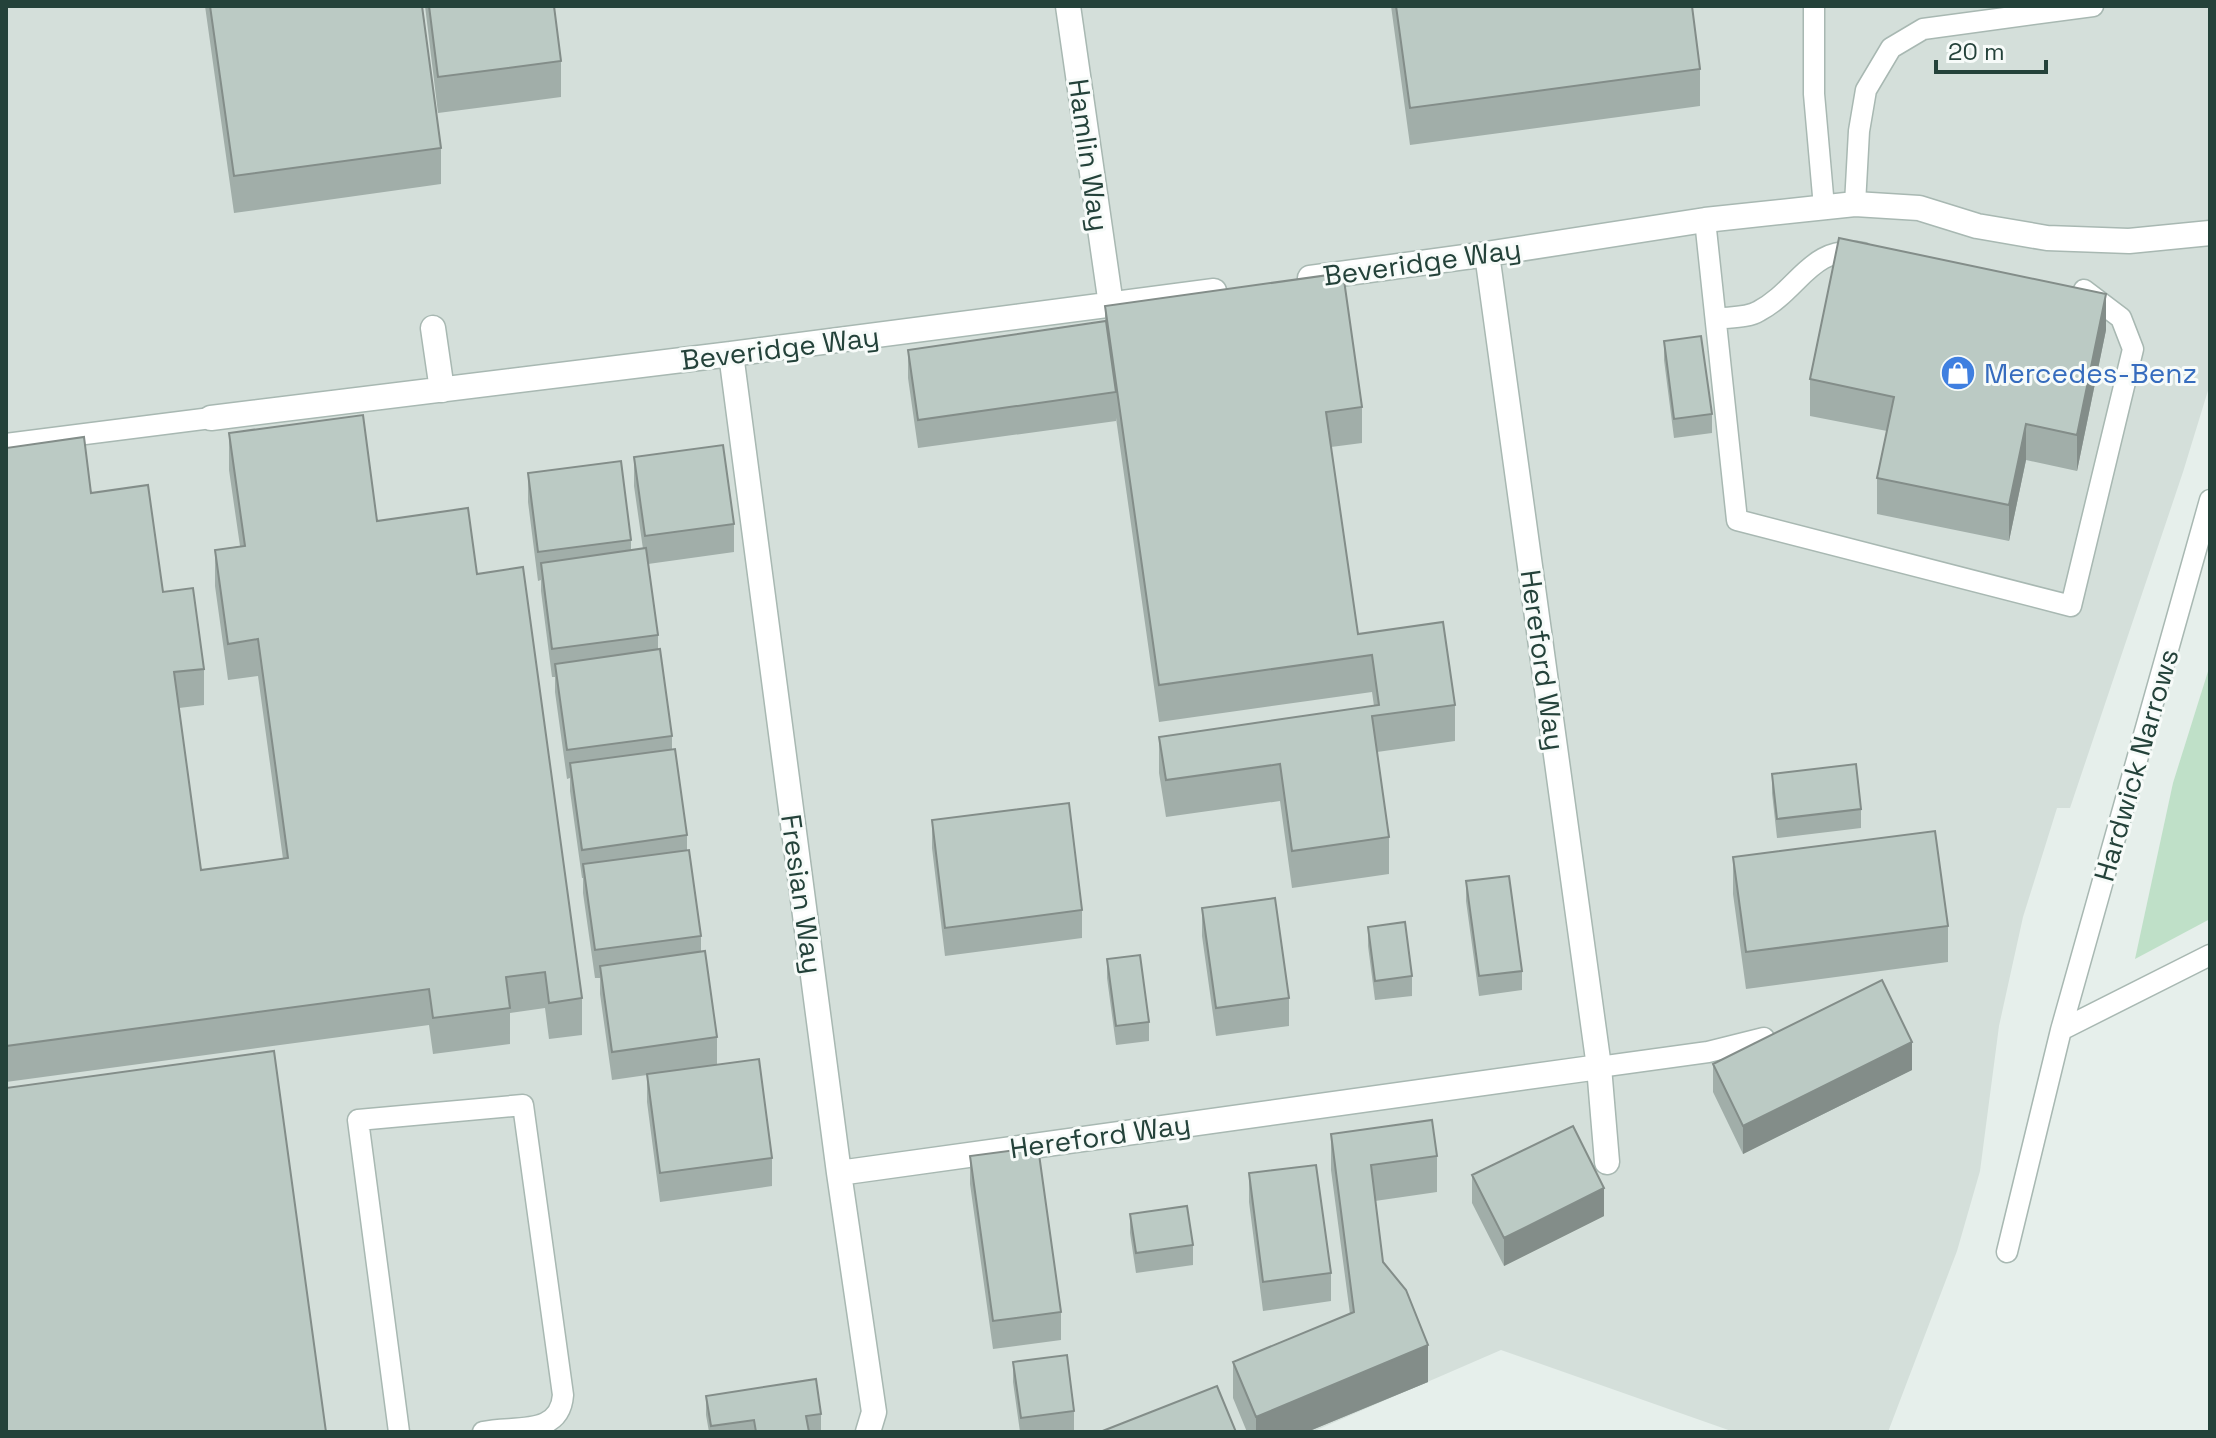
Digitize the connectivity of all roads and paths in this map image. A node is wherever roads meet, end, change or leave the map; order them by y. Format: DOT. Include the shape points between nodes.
graph roads {
  1 [pos="1068,6"];
  2 [pos="1814,6"];
  3 [pos="2093,6"];
  4 [pos="1855,204"];
  5 [pos="1824,207"];
  6 [pos="1705,220"];
  7 [pos="2210,233"];
  8 [pos="1487,254"];
  9 [pos="1879,255"];
  10 [pos="1283,281"];
  11 [pos="1236,288"];
  12 [pos="2071,288"];
  13 [pos="1111,305"];
  14 [pos="1716,319"];
  15 [pos="433,328"];
  16 [pos="731,354"];
  17 [pos="442,390"];
  18 [pos="211,418"];
  19 [pos="6,444"];
  20 [pos="2210,500"];
  21 [pos="2210,955"];
  22 [pos="2061,1030"];
  23 [pos="1764,1038"];
  24 [pos="1599,1067"];
  25 [pos="1607,1162"];
  26 [pos="839,1173"];
  27 [pos="2007,1252"];
  28 [pos="546,1428"];
  29 [pos="399,1432"];
  30 [pos="483,1432"];
  31 [pos="868,1432"];
  1 -- 13 [label="street, Hamlin Way"];
  2 -- 5 [label="lane" via="1814,94"];
  3 -- 4 [label="lane" via="1923,29 1891,48 1866,90"];
  4 -- 5 [label="street, Beveridge Way"];
  4 -- 7 [label="street, Beveridge Way" via="1919,208 1977,226 2047,238 2129,241"];
  5 -- 6 [label="street, Beveridge Way"];
  6 -- 8 [label="street, Beveridge Way"];
  6 -- 14 [label="lane"];
  8 -- 10 [label="street, Beveridge Way"];
  8 -- 24 [label="street, Hereford Way"];
  9 -- 14 [label="lane" via="1849,250 1822,256 1787,292 1756,313"];
  11 -- 13 [label="street, Beveridge Way"];
  12 -- 14 [label="lane" via="2086,291 2121,318 2133,349 2071,606 1737,520"];
  13 -- 16 [label="street, Beveridge Way"];
  15 -- 17 [label="street"];
  16 -- 17 [label="street, Beveridge Way"];
  16 -- 26 [label="street, Fresian Way"];
  17 -- 18 [label="street, Beveridge Way"];
  18 -- 19 [label="lane"];
  20 -- 22 [label="lane, Hardwick Narrows"];
  21 -- 22 [label="lane"];
  22 -- 27 [label="lane, Hardwick Narrows"];
  23 -- 24 [label="lane" via="1708,1052"];
  24 -- 25 [label="street, Hereford Way"];
  24 -- 26 [label="street, Hereford Way"];
  26 -- 31 [label="street, Fresian Way" via="874,1412"];
  28 -- 29 [label="lane" via="562,1408 563,1395 523,1105 358,1120"];
  28 -- 30 [label="lane"];
}
